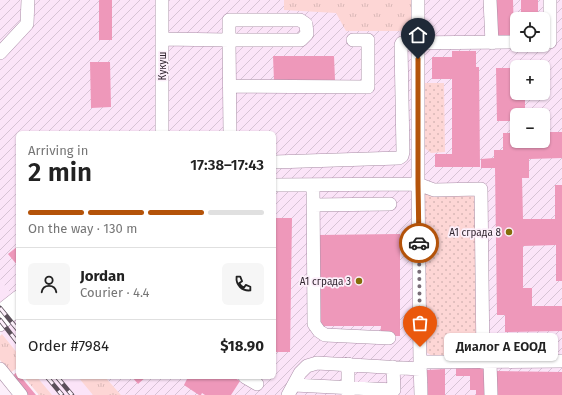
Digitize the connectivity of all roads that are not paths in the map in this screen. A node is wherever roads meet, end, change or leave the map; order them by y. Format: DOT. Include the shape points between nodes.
graph roads {
  1 [pos="28,0"];
  2 [pos="162,0"];
  3 [pos="418,0"];
  4 [pos="550,0"];
  5 [pos="488,8"];
  6 [pos="162,39"];
  7 [pos="229,40"];
  8 [pos="353,40"];
  9 [pos="492,42"];
  10 [pos="510,42"];
  11 [pos="552,42"];
  12 [pos="419,43"];
  13 [pos="0,54"];
  14 [pos="230,86"];
  15 [pos="162,131"];
  16 [pos="230,131"];
  17 [pos="276,162"];
  18 [pos="418,184"];
  19 [pos="276,185"];
  20 [pos="313,185"];
  21 [pos="390,204"];
  22 [pos="313,205"];
  23 [pos="16,299"];
  24 [pos="0,311"];
  25 [pos="16,311"];
  26 [pos="0,325"];
  27 [pos="389,338"];
  28 [pos="562,361"];
  29 [pos="486,362"];
  30 [pos="348,364"];
  31 [pos="420,365"];
  32 [pos="393,367"];
  33 [pos="0,369"];
  34 [pos="248,379"];
  35 [pos="256,384"];
  36 [pos="291,390"];
  37 [pos="348,392"];
  38 [pos="21,395"];
  39 [pos="421,395"];
  40 [pos="491,395"];
  1 -- 13 [label="street" via="28,24"];
  2 -- 6 [label="street, Кукуш"];
  3 -- 12 [label="street"];
  4 -- 11 [label="street"];
  5 -- 9 [label="street"];
  6 -- 7 [label="street"];
  6 -- 15 [label="street, Кукуш"];
  7 -- 7 [label="street" via="301,40 307,34 306,24 300,20 229,20"];
  7 -- 14 [label="street"];
  8 -- 14 [label="street" via="368,40 368,87"];
  9 -- 10 [label="street"];
  9 -- 12 [label="street"];
  12 -- 17 [label="street" via="400,45 402,156"];
  12 -- 18 [label="street"];
  14 -- 16 [label="street"];
  18 -- 20 [label="street"];
  18 -- 29 [label="street" via="434,190 480,189"];
  18 -- 31 [label="street"];
  19 -- 20 [label="street"];
  20 -- 22 [label="street"];
  21 -- 22 [label="street"];
  22 -- 27 [label="street" via="314,324 325,335"];
  23 -- 24 [label="street"];
  25 -- 26 [label="street"];
  28 -- 29 [label="street"];
  29 -- 31 [label="street"];
  29 -- 40 [label="street"];
  30 -- 32 [label="street"];
  30 -- 36 [label="street" via="317,362 307,366"];
  30 -- 37 [label="street"];
  31 -- 32 [label="street"];
  31 -- 39 [label="street"];
  32 -- 37 [label="street" via="394,390"];
  33 -- 38 [label="street"];
  34 -- 35 [label="street"];
  36 -- 37 [label="street"];
}
